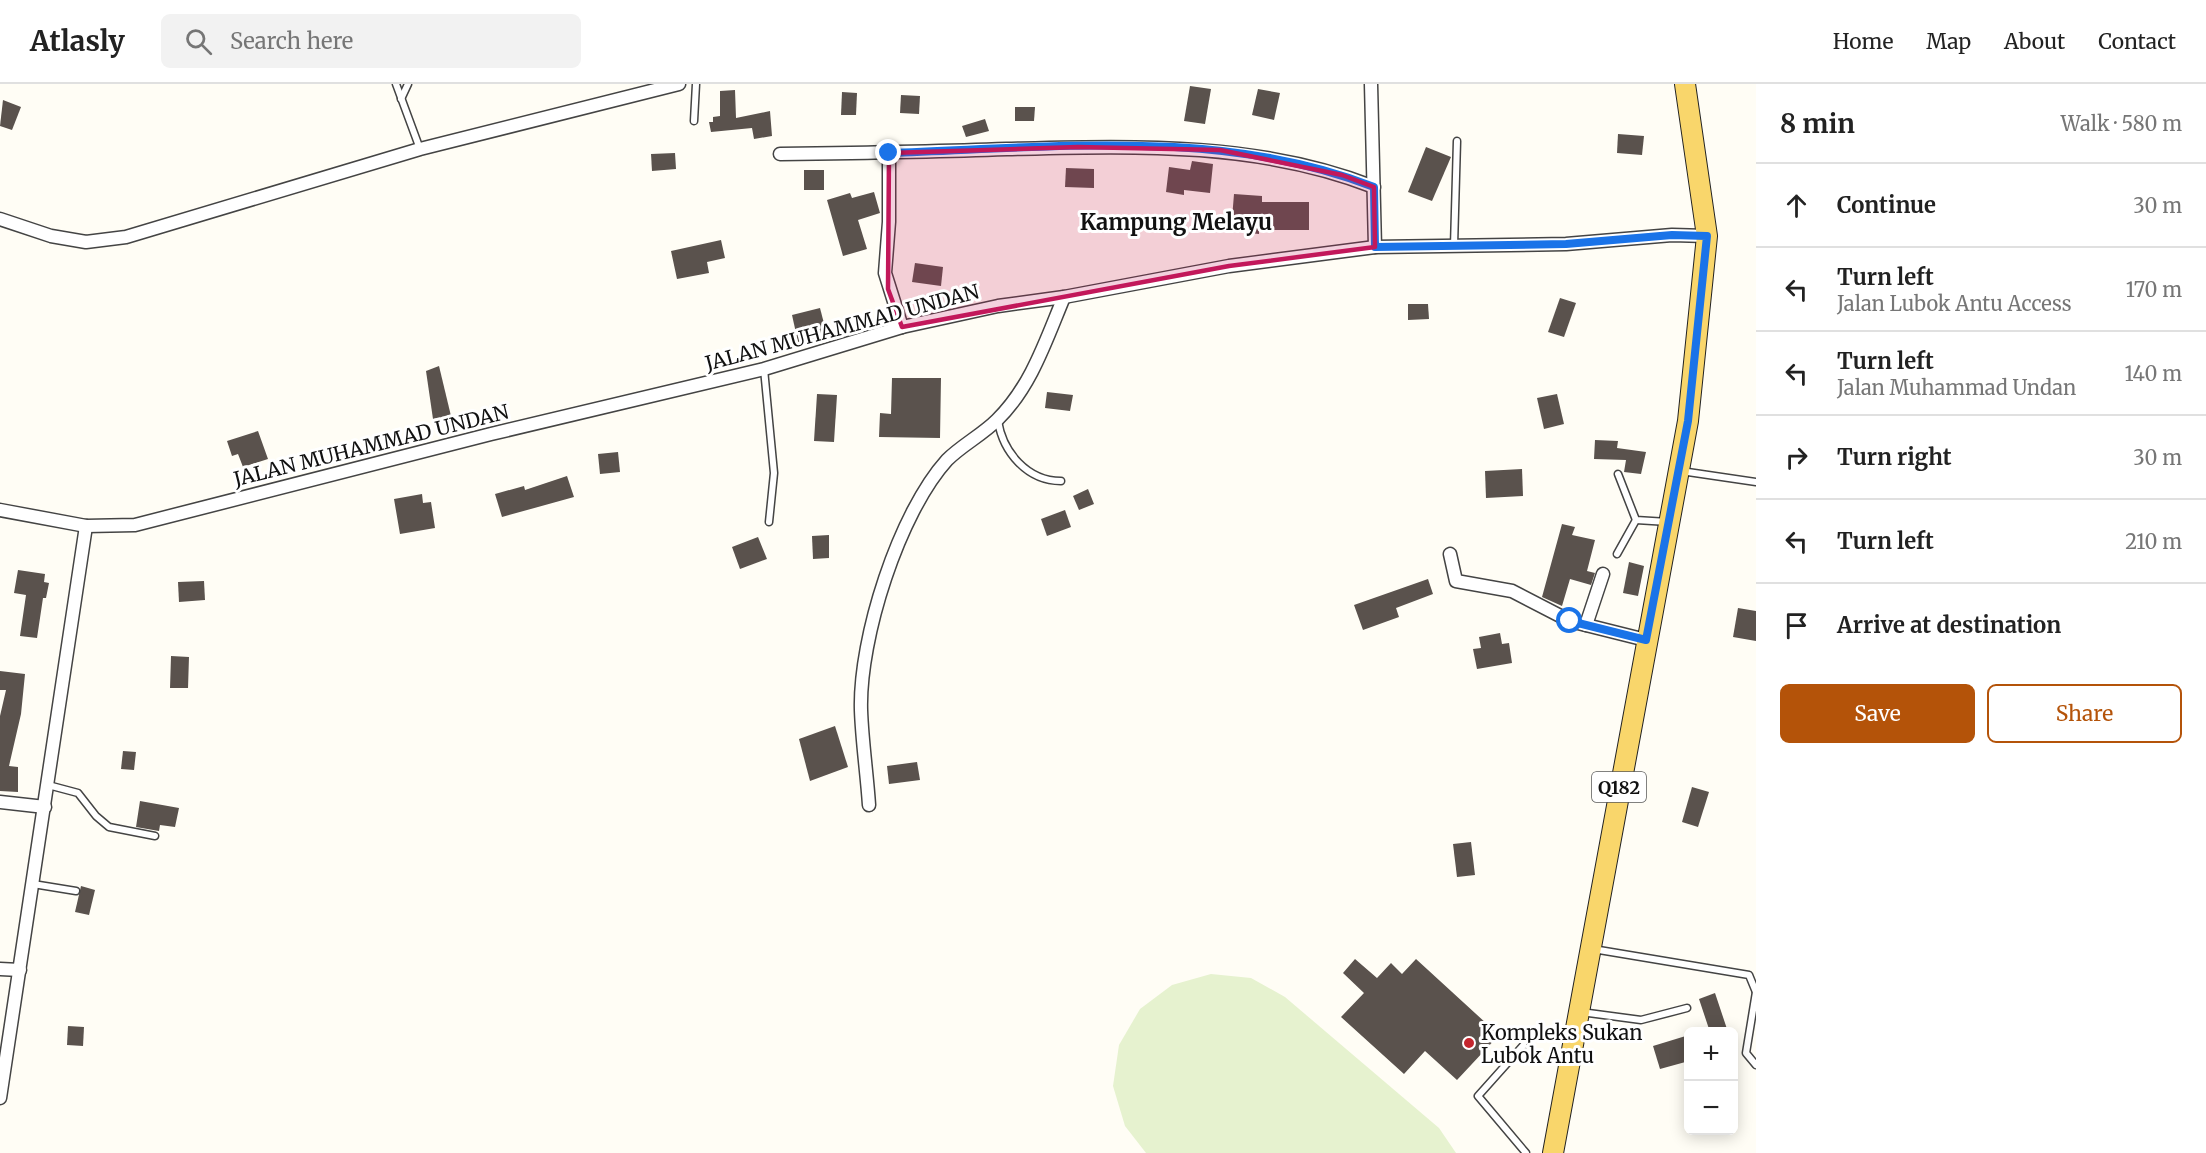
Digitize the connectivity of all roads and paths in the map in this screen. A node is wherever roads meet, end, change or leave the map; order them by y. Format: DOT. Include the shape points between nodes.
graph roads {
  1 [pos="396,84"];
  2 [pos="408,84"];
  3 [pos="679,84"];
  4 [pos="696,84"];
  5 [pos="1371,84"];
  6 [pos="1685,84"];
  7 [pos="401,99"];
  8 [pos="694,121"];
  9 [pos="1457,141"];
  10 [pos="420,149"];
  11 [pos="889,153"];
  12 [pos="780,154"];
  13 [pos="1374,187"];
  14 [pos="0,219"];
  15 [pos="1707,236"];
  16 [pos="1454,246"];
  17 [pos="1375,247"];
  18 [pos="1064,297"];
  19 [pos="902,327"];
  20 [pos="764,369"];
  21 [pos="998,419"];
  22 [pos="1680,471"];
  23 [pos="1618,474"];
  24 [pos="1061,481"];
  25 [pos="1756,482"];
  26 [pos="0,510"];
  27 [pos="1636,520"];
  28 [pos="769,522"];
  29 [pos="1668,522"];
  30 [pos="86,526"];
  31 [pos="1450,554"];
  32 [pos="1617,554"];
  33 [pos="1603,574"];
  34 [pos="1586,625"];
  35 [pos="1646,640"];
  36 [pos="48,785"];
  37 [pos="0,802"];
  38 [pos="869,805"];
  39 [pos="45,807"];
  40 [pos="155,836"];
  41 [pos="33,884"];
  42 [pos="76,891"];
  43 [pos="1589,949"];
  44 [pos="0,969"];
  45 [pos="20,970"];
  46 [pos="1756,992"];
  47 [pos="1687,1008"];
  48 [pos="1576,1019"];
  49 [pos="1756,1065"];
  50 [pos="0,1098"];
  51 [pos="1526,1153"];
  52 [pos="1553,1153"];
  1 -- 7 [label="lane"];
  2 -- 7 [label="lane"];
  3 -- 10 [label="street"];
  4 -- 8 [label="lane"];
  5 -- 13 [label="street"];
  6 -- 15 [label="main road, Q182"];
  7 -- 10 [label="lane"];
  9 -- 16 [label="lane"];
  10 -- 14 [label="street" via="126,237 86,242 51,236"];
  11 -- 12 [label="street"];
  11 -- 13 [label="street" via="1078,147 1220,150 1342,175"];
  11 -- 19 [label="street" via="885,273"];
  13 -- 17 [label="street"];
  15 -- 16 [label="street, JALAN MUHAMMAD UNDAN"];
  15 -- 22 [label="main road, Q182"];
  16 -- 17 [label="street, JALAN MUHAMMAD UNDAN"];
  17 -- 18 [label="street, JALAN MUHAMMAD UNDAN" via="1229,266"];
  18 -- 19 [label="street, JALAN MUHAMMAD UNDAN" via="988,308"];
  18 -- 21 [label="street" via="1033,370"];
  19 -- 20 [label="street, JALAN MUHAMMAD UNDAN"];
  20 -- 28 [label="lane" via="774,473"];
  20 -- 30 [label="street, JALAN MUHAMMAD UNDAN" via="135,525"];
  21 -- 24 [label="lane" via="1005,442 1020,464 1040,477"];
  21 -- 38 [label="street" via="948,459 924,491 890,560 868,648 861,708"];
  22 -- 25 [label="lane"];
  22 -- 29 [label="main road, Q182"];
  23 -- 27 [label="lane"];
  26 -- 30 [label="street, JALAN MUHAMMAD UNDAN"];
  27 -- 29 [label="lane"];
  27 -- 32 [label="lane"];
  29 -- 35 [label="main road, Q182"];
  30 -- 36 [label="street"];
  31 -- 34 [label="street" via="1456,581 1512,591 1570,621"];
  33 -- 34 [label="street"];
  34 -- 35 [label="street"];
  35 -- 43 [label="main road, Q182"];
  36 -- 39 [label="street"];
  36 -- 40 [label="lane" via="78,793 109,827"];
  37 -- 39 [label="street"];
  39 -- 41 [label="street"];
  41 -- 42 [label="lane"];
  41 -- 45 [label="street"];
  43 -- 46 [label="lane" via="1749,975"];
  43 -- 48 [label="main road, Q182"];
  44 -- 45 [label="street"];
  45 -- 50 [label="street"];
  46 -- 49 [label="lane" via="1746,1053"];
  47 -- 48 [label="lane" via="1641,1020"];
  48 -- 51 [label="lane" via="1528,1039 1478,1096"];
  48 -- 52 [label="main road, Q182"];
}
